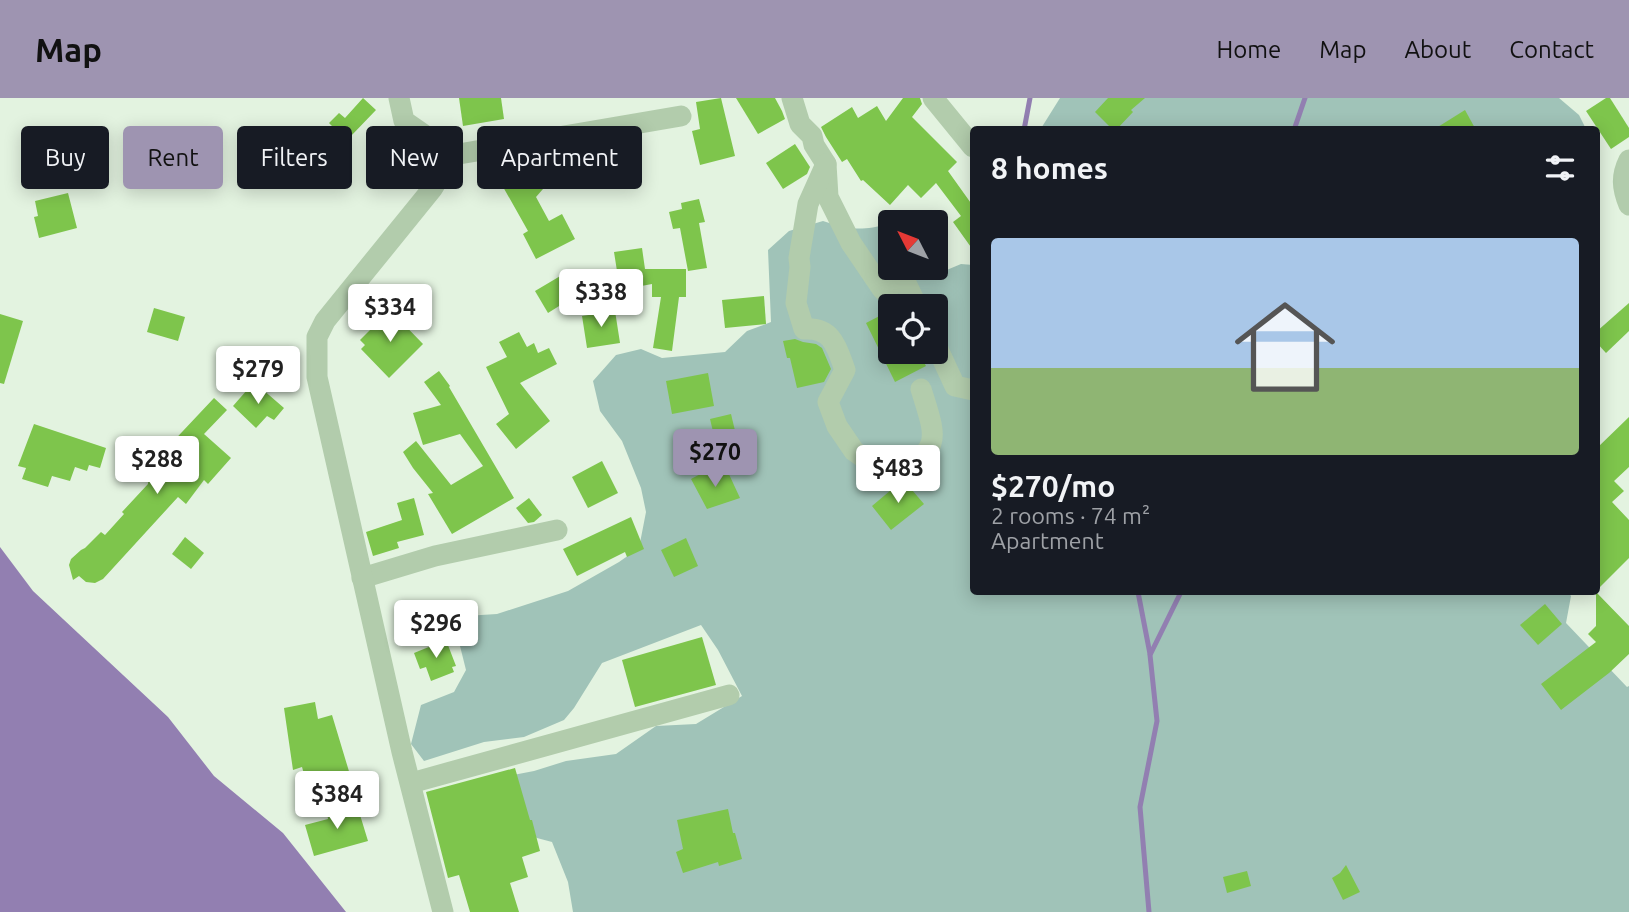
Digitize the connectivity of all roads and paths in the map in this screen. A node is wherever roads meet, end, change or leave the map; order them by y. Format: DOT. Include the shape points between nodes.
graph roads {
  1 [pos="399,98"];
  2 [pos="792,98"];
  3 [pos="933,98"];
  4 [pos="681,116"];
  5 [pos="411,126"];
  6 [pos="970,143"];
  7 [pos="463,153"];
  8 [pos="1629,160"];
  9 [pos="826,164"];
  10 [pos="432,189"];
  11 [pos="1629,205"];
  12 [pos="912,294"];
  13 [pos="945,364"];
  14 [pos="921,389"];
  15 [pos="970,389"];
  16 [pos="557,530"];
  17 [pos="362,578"];
  18 [pos="729,695"];
  19 [pos="411,783"];
  20 [pos="443,912"];
  1 -- 5 [label="street" via="404,121"];
  2 -- 9 [label="street" via="800,124 812,136"];
  3 -- 6 [label="street"];
  4 -- 7 [label="street"];
  8 -- 11 [label="street" via="1622,189"];
  9 -- 12 [label="street" via="828,197 851,243 883,290 904,279"];
  9 -- 14 [label="street" via="808,204 796,303 804,328 821,330 834,340 845,370 828,402 837,426 854,451 891,477 917,462 932,443 933,429"];
  10 -- 17 [label="street" via="325,321 317,337 319,392"];
  13 -- 15 [label="street" via="956,386"];
  16 -- 17 [label="street" via="435,556"];
  17 -- 19 [label="street"];
  18 -- 19 [label="street"];
  19 -- 20 [label="street"];
}
